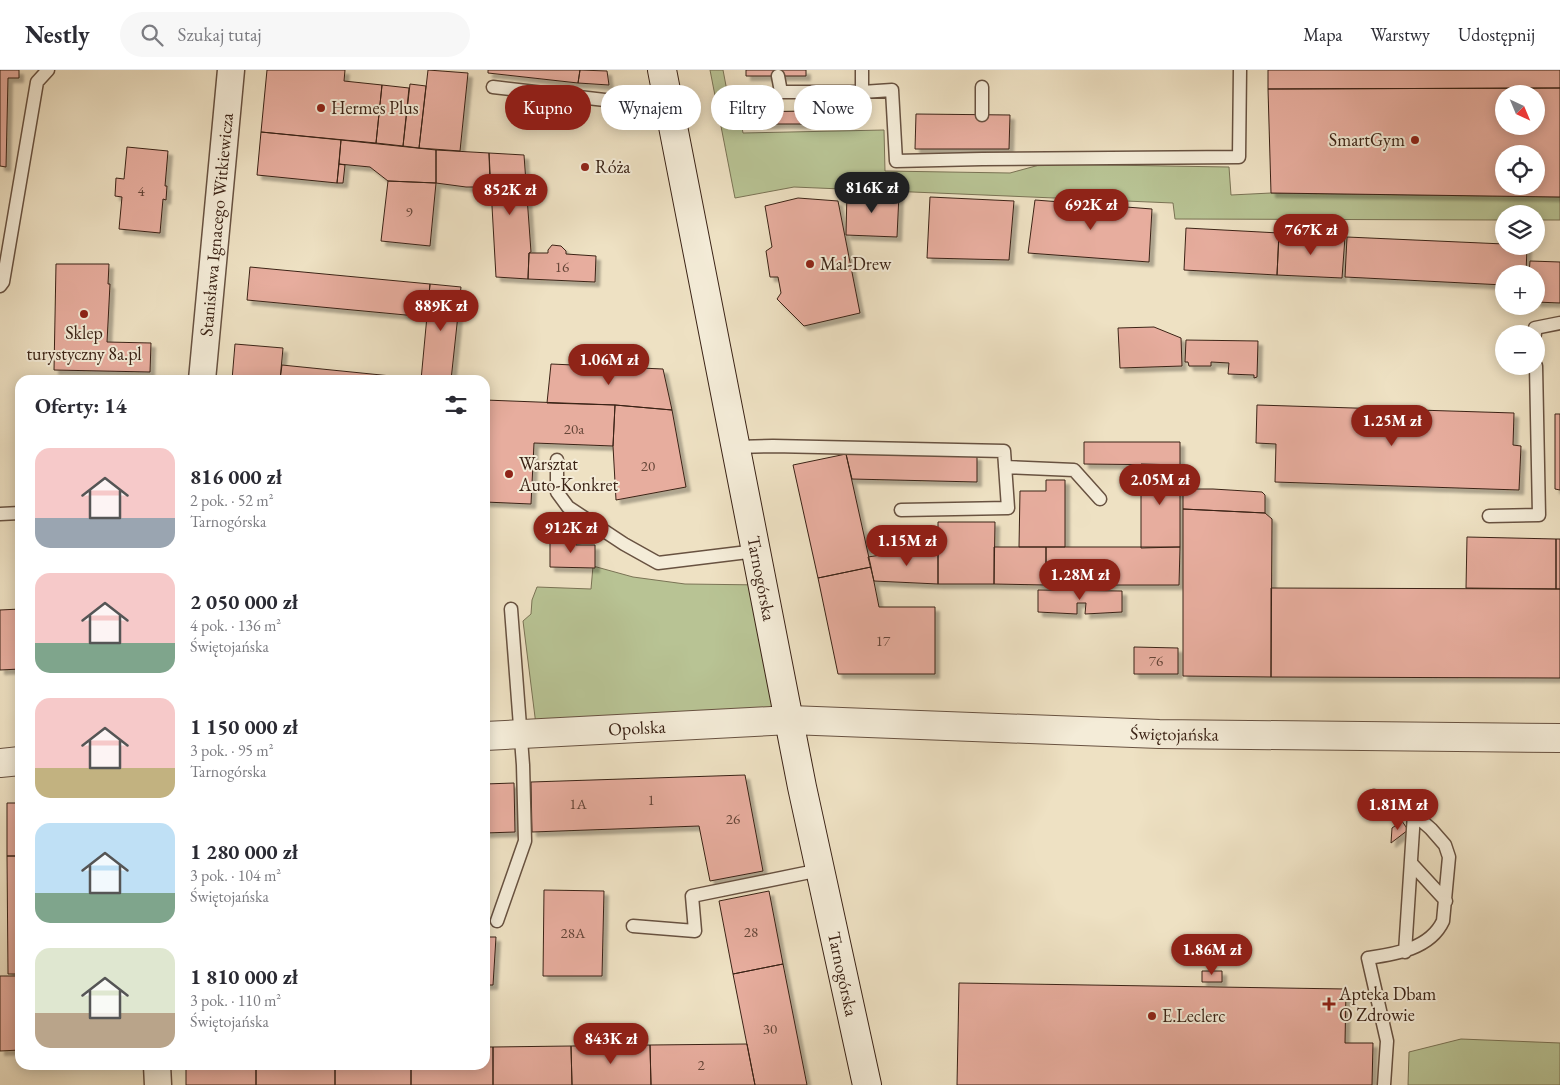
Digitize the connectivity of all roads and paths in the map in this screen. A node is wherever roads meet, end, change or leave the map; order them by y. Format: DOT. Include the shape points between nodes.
graph roads {
  1 [pos="48,70"];
  2 [pos="231,70"];
  3 [pos="662,70"];
  4 [pos="862,70"];
  5 [pos="1240,70"];
  6 [pos="778,76"];
  7 [pos="665,85"];
  8 [pos="862,85"];
  9 [pos="492,87"];
  10 [pos="982,88"];
  11 [pos="872,91"];
  12 [pos="794,92"];
  13 [pos="601,100"];
  14 [pos="982,115"];
  15 [pos="674,130"];
  16 [pos="0,286"];
  17 [pos="1560,323"];
  18 [pos="1545,326"];
  19 [pos="202,375"];
  20 [pos="1536,375"];
  21 [pos="736,447"];
  22 [pos="558,460"];
  23 [pos="1005,467"];
  24 [pos="1100,499"];
  25 [pos="901,510"];
  26 [pos="15,513"];
  27 [pos="0,514"];
  28 [pos="1489,516"];
  29 [pos="756,550"];
  30 [pos="511,609"];
  31 [pos="790,720"];
  32 [pos="521,734"];
  33 [pos="490,736"];
  34 [pos="1560,738"];
  35 [pos="15,761"];
  36 [pos="0,762"];
  37 [pos="1374,796"];
  38 [pos="1414,814"];
  39 [pos="1411,863"];
  40 [pos="820,870"];
  41 [pos="1446,901"];
  42 [pos="497,921"];
  43 [pos="633,926"];
  44 [pos="1405,952"];
  45 [pos="157,1070"];
  46 [pos="158,1085"];
  47 [pos="867,1085"];
  48 [pos="1384,1085"];
  1 -- 16 [label="lane" via="37,82"];
  2 -- 19 [label="street, Stanisława Ignacego Witkiewicza"];
  3 -- 7 [label="street, Tarnogórska"];
  4 -- 8 [label="lane"];
  5 -- 11 [label="lane" via="1239,157 982,154 896,162 892,90"];
  6 -- 12 [label="lane" via="781,92"];
  9 -- 13 [label="lane"];
  10 -- 14 [label="lane"];
  15 -- 21 [label="street, Tarnogórska"];
  17 -- 18 [label="lane"];
  20 -- 28 [label="lane" via="1538,515"];
  21 -- 23 [label="lane" via="1004,450"];
  21 -- 29 [label="street, Tarnogórska"];
  22 -- 29 [label="lane" via="557,492 568,506 658,563"];
  23 -- 24 [label="lane" via="1074,470"];
  23 -- 25 [label="lane" via="1008,508"];
  26 -- 27 [label="lane"];
  29 -- 31 [label="street, Tarnogórska"];
  30 -- 32 [label="lane"];
  31 -- 32 [label="street, Opolska"];
  31 -- 34 [label="street, Świętojańska" via="1159,734"];
  31 -- 40 [label="street, Tarnogórska"];
  32 -- 33 [label="street, Opolska"];
  32 -- 42 [label="lane" via="525,841"];
  35 -- 36 [label="street"];
  37 -- 38 [label="lane"];
  38 -- 39 [label="lane"];
  38 -- 41 [label="lane" via="1445,845 1449,857"];
  39 -- 41 [label="lane"];
  39 -- 44 [label="lane"];
  40 -- 43 [label="lane" via="692,896 695,931"];
  40 -- 47 [label="street, Tarnogórska"];
  41 -- 44 [label="lane" via="1439,931"];
  44 -- 48 [label="lane" via="1368,958 1387,1041"];
  45 -- 46 [label="street"];
}
